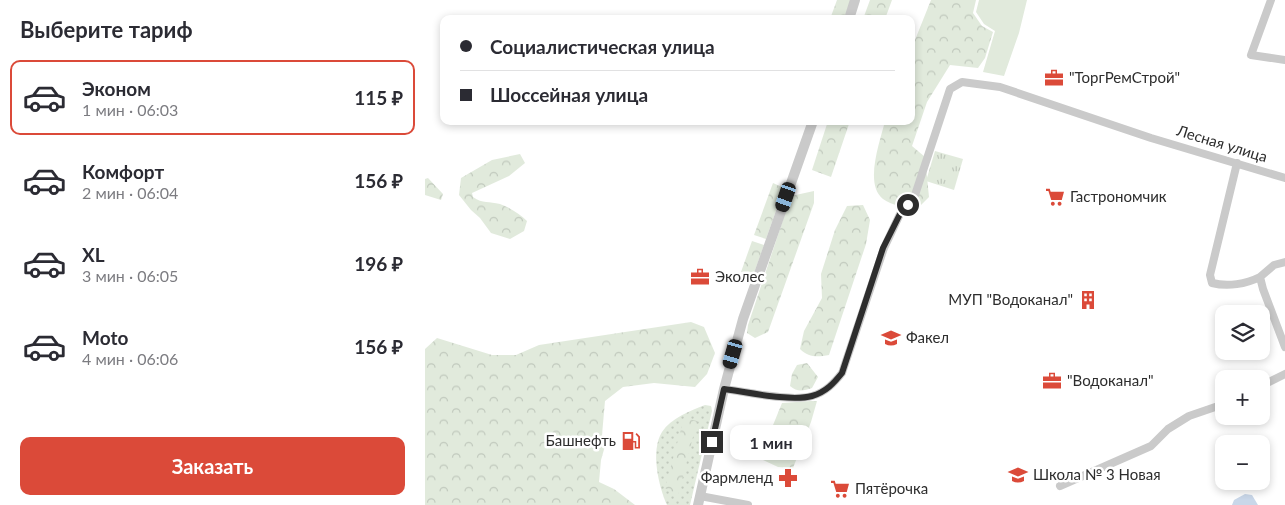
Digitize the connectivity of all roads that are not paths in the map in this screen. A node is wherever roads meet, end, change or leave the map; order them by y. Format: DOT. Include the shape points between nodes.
graph roads {
  1 [pos="855,0"];
  2 [pos="1271,0"];
  3 [pos="850,15"];
  4 [pos="1285,60"];
  5 [pos="812,125"];
  6 [pos="1237,163"];
  7 [pos="1285,178"];
  8 [pos="1285,262"];
  9 [pos="1261,277"];
  10 [pos="1285,346"];
  11 [pos="1285,374"];
  12 [pos="1270,382"];
  13 [pos="724,389"];
  14 [pos="1215,407"];
  15 [pos="1060,486"];
  16 [pos="699,501"];
  17 [pos="748,505"];
  1 -- 3 [label="street"];
  2 -- 4 [label="street" via="1251,55"];
  5 -- 13 [label="street" via="743,319"];
  6 -- 7 [label="street, Лесная улица"];
  6 -- 9 [label="street" via="1210,275 1212,283 1221,285"];
  6 -- 13 [label="street, Лесная улица" via="1000,87 963,82 951,89 915,195 900,214 883,248 842,373 832,386 812,396 792,398"];
  8 -- 9 [label="street" via="1274,265"];
  9 -- 10 [label="street"];
  11 -- 12 [label="street"];
  13 -- 16 [label="street"];
  14 -- 15 [label="street" via="1189,416 1168,429 1151,446"];
  16 -- 17 [label="street"];
}
